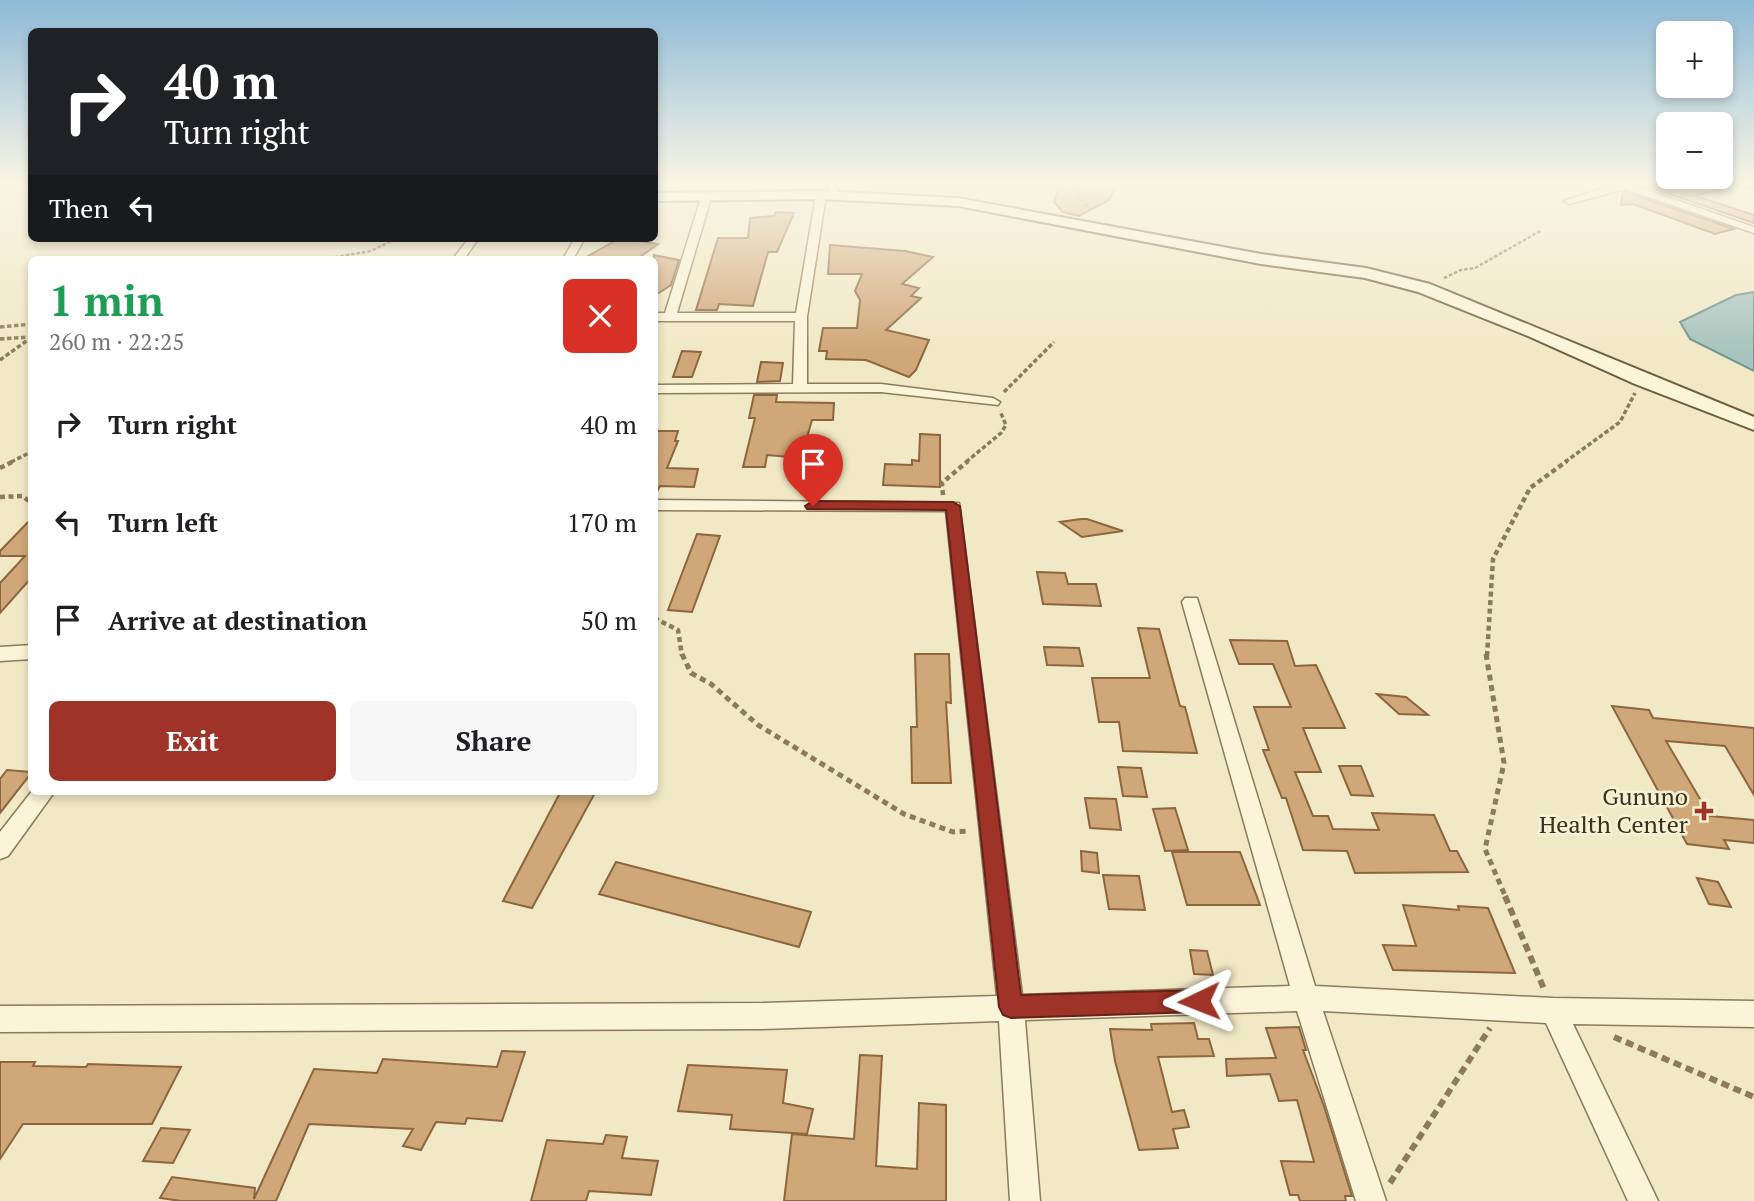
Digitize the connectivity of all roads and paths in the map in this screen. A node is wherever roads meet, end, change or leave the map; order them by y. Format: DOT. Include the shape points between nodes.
graph roads {
  1 [pos="695,240"];
  2 [pos="819,240"];
  3 [pos="1164,240"];
  4 [pos="1524,240"];
  5 [pos="393,242"];
  6 [pos="471,242"];
  7 [pos="356,256"];
  8 [pos="460,256"];
  9 [pos="1424,288"];
  10 [pos="658,317"];
  11 [pos="670,317"];
  12 [pos="801,317"];
  13 [pos="28,324"];
  14 [pos="0,327"];
  15 [pos="28,337"];
  16 [pos="0,339"];
  17 [pos="28,340"];
  18 [pos="1054,342"];
  19 [pos="0,360"];
  20 [pos="1642,380"];
  21 [pos="800,388"];
  22 [pos="658,389"];
  23 [pos="993,402"];
  24 [pos="1754,424"];
  25 [pos="28,454"];
  26 [pos="0,468"];
  27 [pos="0,497"];
  28 [pos="28,500"];
  29 [pos="658,505"];
  30 [pos="944,506"];
  31 [pos="1191,602"];
  32 [pos="658,620"];
  33 [pos="28,652"];
  34 [pos="0,654"];
  35 [pos="41,795"];
  36 [pos="991,829"];
  37 [pos="0,849"];
  38 [pos="1306,998"];
  39 [pos="1011,1007"];
  40 [pos="1503,1009"];
  41 [pos="1553,1011"];
  42 [pos="1754,1014"];
  43 [pos="0,1019"];
  44 [pos="1603,1032"];
  45 [pos="1754,1097"];
  46 [pos="1378,1195"];
  47 [pos="1025,1201"];
  48 [pos="1643,1201"];
  1 -- 11 [label="street"];
  2 -- 12 [label="street"];
  3 -- 9 [label="main road" via="1366,273"];
  4 -- 9 [label="path" via="1475,268"];
  5 -- 7 [label="path"];
  6 -- 8 [label="street"];
  9 -- 20 [label="main road"];
  10 -- 11 [label="street"];
  11 -- 12 [label="street"];
  12 -- 21 [label="street"];
  13 -- 14 [label="path"];
  15 -- 16 [label="path"];
  17 -- 19 [label="path"];
  18 -- 23 [label="path"];
  20 -- 24 [label="main road"];
  20 -- 41 [label="path" via="1620,422 1530,488 1493,559 1486,652 1504,763 1485,849"];
  21 -- 22 [label="street"];
  21 -- 23 [label="street" via="881,388"];
  23 -- 30 [label="path" via="1006,425 942,484"];
  25 -- 26 [label="path"];
  27 -- 28 [label="path"];
  29 -- 30 [label="street"];
  30 -- 36 [label="street" via="953,506"];
  31 -- 38 [label="street"];
  32 -- 36 [label="path" via="678,630 682,656 691,673 758,724 904,814 953,832"];
  33 -- 34 [label="street"];
  35 -- 37 [label="street"];
  36 -- 39 [label="street"];
  38 -- 39 [label="street"];
  38 -- 40 [label="street"];
  38 -- 46 [label="street"];
  39 -- 43 [label="street" via="763,1017"];
  39 -- 47 [label="street"];
  40 -- 41 [label="street"];
  40 -- 46 [label="path"];
  41 -- 42 [label="street"];
  41 -- 48 [label="street"];
  44 -- 45 [label="path"];
}
